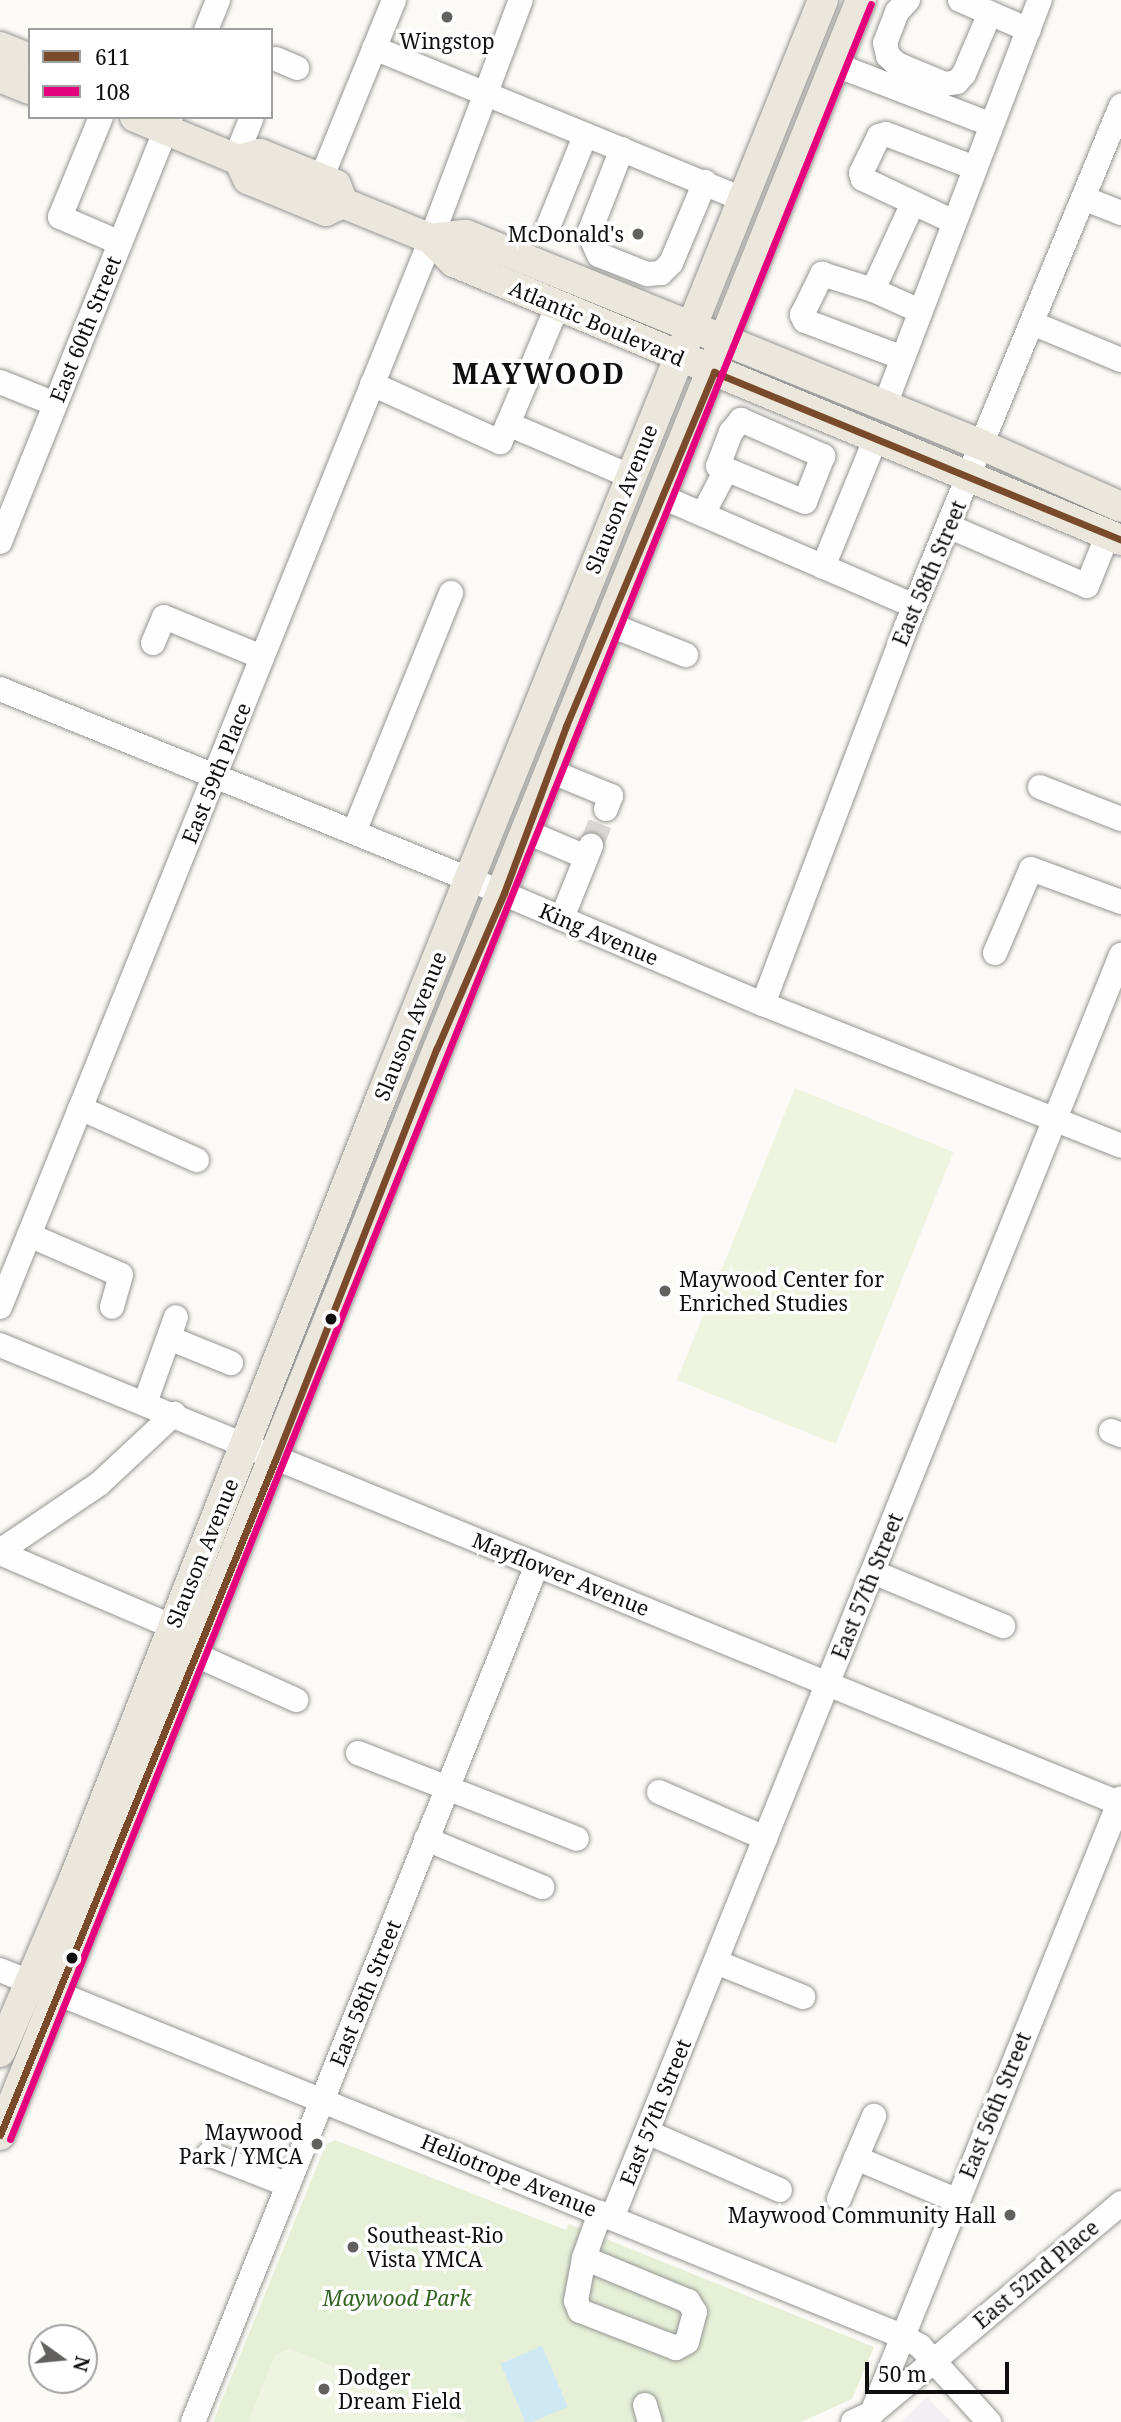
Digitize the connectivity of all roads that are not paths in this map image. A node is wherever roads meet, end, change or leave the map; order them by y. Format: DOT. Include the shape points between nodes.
graph roads {
  1 [pos="218,0"];
  2 [pos="394,0"];
  3 [pos="521,0"];
  4 [pos="822,0"];
  5 [pos="908,0"];
  6 [pos="960,0"];
  7 [pos="1040,0"];
  8 [pos="851,3"];
  9 [pos="990,13"];
  10 [pos="207,28"];
  11 [pos="1029,30"];
  12 [pos="0,47"];
  13 [pos="374,48"];
  14 [pos="28,58"];
  15 [pos="836,65"];
  16 [pos="0,77"];
  17 [pos="28,88"];
  18 [pos="484,94"];
  19 [pos="100,119"];
  20 [pos="146,119"];
  21 [pos="251,119"];
  22 [pos="1118,121"];
  23 [pos="169,123"];
  24 [pos="990,124"];
  25 [pos="586,136"];
  26 [pos="622,149"];
  27 [pos="237,159"];
  28 [pos="975,168"];
  29 [pos="321,178"];
  30 [pos="705,182"];
  31 [pos="1083,198"];
  32 [pos="743,199"];
  33 [pos="343,203"];
  34 [pos="913,203"];
  35 [pos="1121,213"];
  36 [pos="954,222"];
  37 [pos="548,227"];
  38 [pos="431,239"];
  39 [pos="120,243"];
  40 [pos="873,290"];
  41 [pos="557,307"];
  42 [pos="920,311"];
  43 [pos="1032,323"];
  44 [pos="693,326"];
  45 [pos="727,340"];
  46 [pos="680,358"];
  47 [pos="902,358"];
  48 [pos="1121,360"];
  49 [pos="714,372"];
  50 [pos="0,382"];
  51 [pos="372,384"];
  52 [pos="55,404"];
  53 [pos="885,405"];
  54 [pos="508,424"];
  55 [pos="876,438"];
  56 [pos="982,445"];
  57 [pos="726,470"];
  58 [pos="630,476"];
  59 [pos="969,477"];
  60 [pos="660,496"];
  61 [pos="805,502"];
  62 [pos="1120,505"];
  63 [pos="703,514"];
  64 [pos="843,518"];
  65 [pos="948,526"];
  66 [pos="1114,537"];
  67 [pos="0,542"];
  68 [pos="823,567"];
  69 [pos="451,593"];
  70 [pos="914,607"];
  71 [pos="608,624"];
  72 [pos="153,643"];
  73 [pos="686,655"];
  74 [pos="262,657"];
  75 [pos="0,688"];
  76 [pos="550,771"];
  77 [pos="215,775"];
  78 [pos="1040,787"];
  79 [pos="606,809"];
  80 [pos="1121,819"];
  81 [pos="354,832"];
  82 [pos="527,832"];
  83 [pos="470,880"];
  84 [pos="504,893"];
  85 [pos="1121,902"];
  86 [pos="562,918"];
  87 [pos="995,953"];
  88 [pos="1121,955"];
  89 [pos="763,1004"];
  90 [pos="80,1108"];
  91 [pos="1056,1117"];
  92 [pos="1121,1146"];
  93 [pos="197,1160"];
  94 [pos="29,1236"];
  95 [pos="0,1307"];
  96 [pos="111,1307"];
  97 [pos="0,1345"];
  98 [pos="231,1363"];
  99 [pos="145,1403"];
  100 [pos="174,1415"];
  101 [pos="246,1445"];
  102 [pos="276,1458"];
  103 [pos="0,1552"];
  104 [pos="537,1565"];
  105 [pos="873,1572"];
  106 [pos="171,1626"];
  107 [pos="1003,1626"];
  108 [pos="196,1654"];
  109 [pos="827,1684"];
  110 [pos="296,1700"];
  111 [pos="358,1753"];
  112 [pos="447,1789"];
  113 [pos="659,1791"];
  114 [pos="1120,1802"];
  115 [pos="765,1838"];
  116 [pos="426,1839"];
  117 [pos="577,1839"];
  118 [pos="542,1887"];
  119 [pos="716,1962"];
  120 [pos="0,1970"];
  121 [pos="29,1982"];
  122 [pos="58,1994"];
  123 [pos="803,1997"];
  124 [pos="0,2052"];
  125 [pos="323,2098"];
  126 [pos="874,2116"];
  127 [pos="647,2132"];
  128 [pos="0,2135"];
  129 [pos="209,2154"];
  130 [pos="856,2158"];
  131 [pos="288,2185"];
  132 [pos="779,2190"];
  133 [pos="838,2199"];
  134 [pos="956,2200"];
  135 [pos="1121,2203"];
  136 [pos="606,2215"];
  137 [pos="584,2258"];
  138 [pos="902,2336"];
  139 [pos="933,2360"];
  140 [pos="863,2418"];
  141 [pos="193,2422"];
  142 [pos="989,2422"];
  1 -- 10 [label="street"];
  2 -- 13 [label="street"];
  3 -- 18 [label="street, East 59th Place"];
  4 -- 32 [label="main road, Slauson Avenue"];
  5 -- 9 [label="street" via="897,12 885,43 888,56 945,84 957,82 964,74"];
  6 -- 9 [label="street"];
  7 -- 11 [label="street"];
  8 -- 15 [label="main road, Slauson Avenue"];
  9 -- 11 [label="street"];
  11 -- 24 [label="street"];
  12 -- 14 [label="main road"];
  13 -- 18 [label="street"];
  13 -- 29 [label="street"];
  15 -- 24 [label="street"];
  15 -- 45 [label="main road, Slauson Avenue"];
  16 -- 17 [label="main road"];
  18 -- 25 [label="street"];
  18 -- 38 [label="street, East 59th Place"];
  19 -- 39 [label="street" via="60,217"];
  20 -- 23 [label="main road, Atlantic Boulevard"];
  21 -- 27 [label="street"];
  22 -- 31 [label="street, East 58th Street"];
  23 -- 27 [label="main road, Atlantic Boulevard"];
  23 -- 39 [label="street, East 60th Street"];
  24 -- 28 [label="street"];
  25 -- 26 [label="street"];
  25 -- 37 [label="street"];
  26 -- 30 [label="street"];
  26 -- 30 [label="street" via="589,233 599,255 647,274 661,273 671,263"];
  27 -- 29 [label="main road, Atlantic Boulevard" via="260,154"];
  27 -- 33 [label="main road, Atlantic Boulevard" via="248,179 326,211"];
  28 -- 34 [label="street" via="886,134 879,136 861,173 863,179"];
  28 -- 36 [label="street"];
  29 -- 33 [label="main road, Atlantic Boulevard" via="336,185"];
  30 -- 32 [label="street"];
  31 -- 35 [label="street"];
  31 -- 43 [label="street, East 58th Street"];
  32 -- 44 [label="main road, Slauson Avenue"];
  33 -- 38 [label="main road, Atlantic Boulevard"];
  34 -- 36 [label="street"];
  34 -- 40 [label="street"];
  36 -- 42 [label="street"];
  38 -- 41 [label="main road, Atlantic Boulevard" via="454,262"];
  38 -- 44 [label="main road, Atlantic Boulevard" via="466,235"];
  38 -- 51 [label="street, East 59th Place"];
  39 -- 52 [label="street, East 60th Street"];
  40 -- 42 [label="street"];
  40 -- 47 [label="street" via="822,274 802,315 805,321"];
  41 -- 46 [label="main road, Atlantic Boulevard"];
  41 -- 54 [label="street"];
  42 -- 47 [label="street"];
  43 -- 48 [label="street"];
  43 -- 56 [label="street, East 58th Street"];
  44 -- 45 [label="main road, Atlantic Boulevard"];
  44 -- 46 [label="main road, Slauson Avenue"];
  45 -- 49 [label="main road, Slauson Avenue"];
  45 -- 53 [label="main road, Atlantic Boulevard"];
  46 -- 49 [label="main road, Atlantic Boulevard"];
  46 -- 58 [label="main road, Slauson Avenue"];
  47 -- 53 [label="street"];
  49 -- 55 [label="main road, Atlantic Boulevard"];
  49 -- 60 [label="main road, Slauson Avenue"];
  50 -- 52 [label="street"];
  51 -- 54 [label="street" via="500,442"];
  51 -- 74 [label="street, East 59th Place"];
  52 -- 67 [label="street, East 60th Street"];
  53 -- 56 [label="main road, Atlantic Boulevard"];
  54 -- 58 [label="street"];
  55 -- 59 [label="main road, Atlantic Boulevard"];
  55 -- 64 [label="street"];
  56 -- 59 [label="street, East 58th Street"];
  56 -- 62 [label="main road, Atlantic Boulevard"];
  57 -- 61 [label="street"];
  57 -- 61 [label="street" via="718,466 731,432 741,420 823,456"];
  57 -- 63 [label="street"];
  58 -- 83 [label="main road, Slauson Avenue"];
  59 -- 65 [label="street, East 58th Street"];
  59 -- 66 [label="main road, Atlantic Boulevard"];
  60 -- 63 [label="street"];
  60 -- 71 [label="main road, Slauson Avenue"];
  61 -- 64 [label="street"];
  63 -- 68 [label="street"];
  64 -- 68 [label="street"];
  65 -- 66 [label="street" via="1087,586"];
  65 -- 70 [label="street, East 58th Street"];
  68 -- 70 [label="street"];
  69 -- 81 [label="street"];
  70 -- 89 [label="street, East 58th Street"];
  71 -- 73 [label="street"];
  71 -- 76 [label="main road, Slauson Avenue"];
  72 -- 74 [label="street" via="164,617"];
  74 -- 77 [label="street, East 59th Place"];
  75 -- 77 [label="street, King Avenue"];
  76 -- 79 [label="street" via="611,796"];
  76 -- 82 [label="main road, Slauson Avenue"];
  77 -- 81 [label="street, King Avenue"];
  77 -- 90 [label="street, East 59th Place"];
  78 -- 80 [label="street"];
  81 -- 83 [label="street, King Avenue"];
  82 -- 84 [label="main road, Slauson Avenue"];
  82 -- 86 [label="street" via="589,851"];
  83 -- 84 [label="street, King Avenue"];
  83 -- 101 [label="main road, Slauson Avenue"];
  84 -- 86 [label="street, King Avenue"];
  84 -- 102 [label="main road, Slauson Avenue" via="437,1048"];
  85 -- 87 [label="street" via="1031,869"];
  86 -- 89 [label="street, King Avenue"];
  88 -- 91 [label="street, East 57th Street"];
  89 -- 91 [label="street, King Avenue"];
  90 -- 93 [label="street"];
  90 -- 94 [label="street, East 59th Place"];
  91 -- 92 [label="street, King Avenue"];
  91 -- 105 [label="street, East 57th Street"];
  94 -- 95 [label="street, East 59th Place"];
  94 -- 96 [label="street" via="121,1275"];
  97 -- 99 [label="street, Mayflower Avenue"];
  98 -- 99 [label="street" via="172,1327"];
  99 -- 100 [label="street, Mayflower Avenue"];
  100 -- 101 [label="street, Mayflower Avenue"];
  100 -- 103 [label="street" via="99,1484"];
  101 -- 102 [label="street, Mayflower Avenue"];
  101 -- 106 [label="main road, Slauson Avenue"];
  102 -- 104 [label="street, Mayflower Avenue"];
  102 -- 108 [label="main road, Slauson Avenue"];
  103 -- 106 [label="street"];
  104 -- 109 [label="street, Mayflower Avenue"];
  104 -- 112 [label="street, East 58th Street"];
  105 -- 107 [label="street"];
  105 -- 109 [label="street, East 57th Street"];
  106 -- 121 [label="main road, Slauson Avenue" via="74,1879"];
  108 -- 110 [label="street"];
  108 -- 122 [label="main road, Slauson Avenue"];
  109 -- 114 [label="street, Mayflower Avenue"];
  109 -- 115 [label="street, East 57th Street"];
  111 -- 112 [label="street"];
  112 -- 116 [label="street, East 58th Street"];
  112 -- 117 [label="street"];
  113 -- 115 [label="street"];
  114 -- 134 [label="street, East 56th Street"];
  115 -- 119 [label="street, East 57th Street"];
  116 -- 118 [label="street"];
  116 -- 125 [label="street, East 58th Street"];
  119 -- 123 [label="street"];
  119 -- 127 [label="street, East 57th Street"];
  120 -- 121 [label="street, Heliotrope Avenue"];
  121 -- 122 [label="street, Heliotrope Avenue"];
  121 -- 124 [label="main road, Slauson Avenue"];
  122 -- 125 [label="street, Heliotrope Avenue"];
  122 -- 128 [label="main road, Slauson Avenue"];
  125 -- 131 [label="street, East 58th Street"];
  125 -- 136 [label="street, Heliotrope Avenue"];
  126 -- 130 [label="street"];
  127 -- 132 [label="street"];
  127 -- 136 [label="street, East 57th Street"];
  129 -- 131 [label="street"];
  130 -- 133 [label="street"];
  130 -- 134 [label="street"];
  131 -- 141 [label="street, East 58th Street"];
  134 -- 138 [label="street, East 56th Street"];
  135 -- 139 [label="street, East 52nd Place"];
  136 -- 137 [label="street, East 57th Street"];
  136 -- 138 [label="street, Heliotrope Avenue"];
  137 -- 137 [label="street, East 57th Street" via="576,2301 580,2311 676,2348 687,2342 695,2312 688,2301"];
  138 -- 139 [label="street, Heliotrope Avenue"];
  138 -- 140 [label="street, East 56th Street"];
  139 -- 140 [label="street, East 52nd Place"];
  139 -- 142 [label="street, Heliotrope Avenue"];
}
